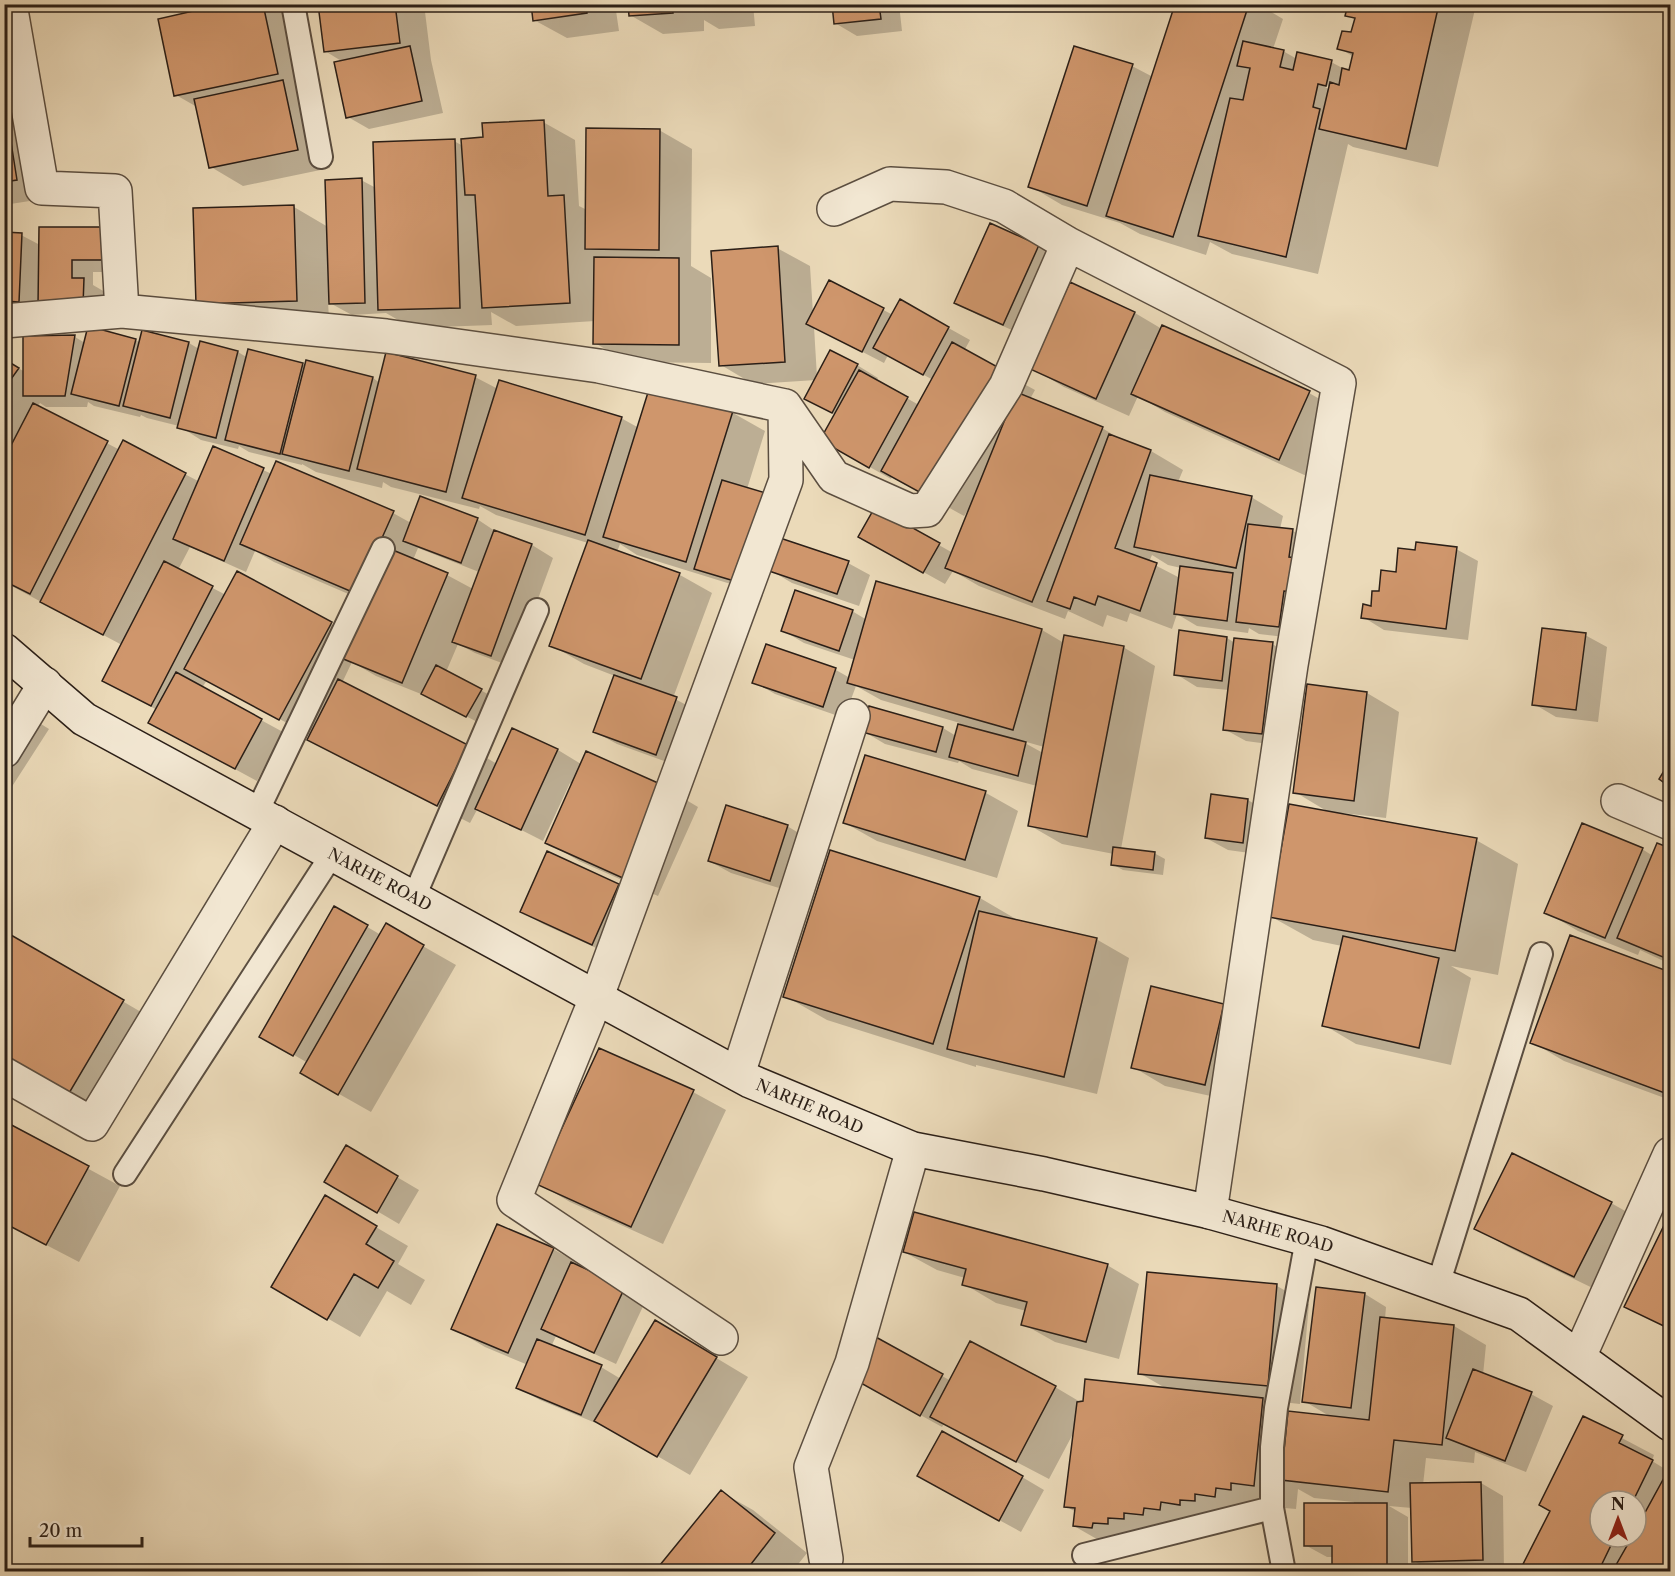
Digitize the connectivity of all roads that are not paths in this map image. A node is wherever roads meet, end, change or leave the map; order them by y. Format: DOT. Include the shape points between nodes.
graph roads {
  1 [pos="10,4"];
  2 [pos="293,4"];
  3 [pos="321,157"];
  4 [pos="834,209"];
  5 [pos="1068,244"];
  6 [pos="122,311"];
  7 [pos="4,321"];
  8 [pos="785,406"];
  9 [pos="383,549"];
  10 [pos="537,610"];
  11 [pos="4,650"];
  12 [pos="45,684"];
  13 [pos="853,716"];
  14 [pos="4,752"];
  15 [pos="1618,801"];
  16 [pos="266,817"];
  17 [pos="1671,823"];
  18 [pos="333,853"];
  19 [pos="414,897"];
  20 [pos="1541,954"];
  21 [pos="597,996"];
  22 [pos="4,1074"];
  23 [pos="738,1074"];
  24 [pos="913,1149"];
  25 [pos="1671,1154"];
  26 [pos="125,1174"];
  27 [pos="1210,1212"];
  28 [pos="1307,1239"];
  29 [pos="1438,1285"];
  30 [pos="721,1338"];
  31 [pos="1579,1358"];
  32 [pos="1671,1424"];
  33 [pos="1272,1508"];
  34 [pos="1084,1556"];
  35 [pos="826,1559"];
  36 [pos="1284,1572"];
  1 -- 6 [label="street" via="42,188 115,191"];
  2 -- 3 [label="lane"];
  4 -- 5 [label="street" via="890,184 946,187 1005,206"];
  5 -- 8 [label="street" via="1006,386 927,510 910,511 834,477"];
  5 -- 27 [label="street" via="1339,383 1291,665"];
  6 -- 7 [label="street"];
  6 -- 8 [label="street" via="386,336 599,366"];
  8 -- 21 [label="street" via="786,480"];
  9 -- 16 [label="lane"];
  10 -- 19 [label="lane"];
  11 -- 12 [label="street, NARHE ROAD"];
  12 -- 14 [label="street"];
  12 -- 16 [label="street, NARHE ROAD" via="84,718"];
  13 -- 23 [label="street"];
  15 -- 17 [label="street"];
  16 -- 18 [label="street, NARHE ROAD"];
  16 -- 22 [label="street" via="92,1124"];
  18 -- 19 [label="street, NARHE ROAD"];
  18 -- 26 [label="lane"];
  19 -- 21 [label="street, NARHE ROAD"];
  20 -- 29 [label="lane"];
  21 -- 23 [label="street, NARHE ROAD"];
  21 -- 30 [label="street" via="514,1200"];
  23 -- 24 [label="street, NARHE ROAD"];
  24 -- 27 [label="street, NARHE ROAD"];
  24 -- 35 [label="street" via="852,1363 811,1467"];
  25 -- 31 [label="street"];
  27 -- 28 [label="street, NARHE ROAD"];
  28 -- 29 [label="street, NARHE ROAD"];
  28 -- 33 [label="lane" via="1276,1408"];
  29 -- 31 [label="street, NARHE ROAD" via="1519,1314"];
  31 -- 32 [label="street, NARHE ROAD"];
  33 -- 34 [label="lane"];
  33 -- 36 [label="lane"];
}
